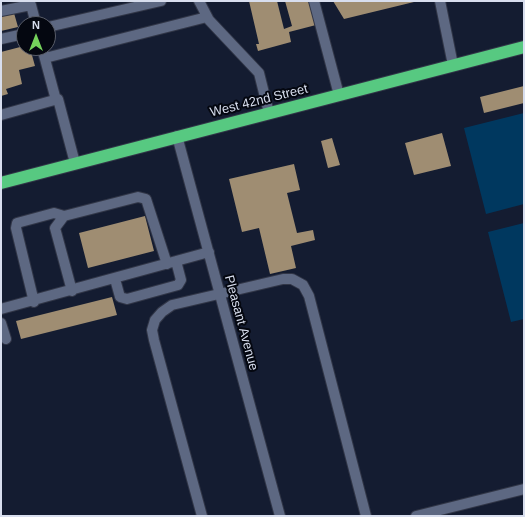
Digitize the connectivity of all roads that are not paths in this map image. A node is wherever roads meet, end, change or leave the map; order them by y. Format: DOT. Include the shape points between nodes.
graph roads {
  1 [pos="161,1"];
  2 [pos="199,1"];
  3 [pos="314,1"];
  4 [pos="440,1"];
  5 [pos="1,11"];
  6 [pos="33,16"];
  7 [pos="207,17"];
  8 [pos="56,25"];
  9 [pos="16,36"];
  10 [pos="1,39"];
  11 [pos="524,47"];
  12 [pos="45,58"];
  13 [pos="453,65"];
  14 [pos="338,95"];
  15 [pos="56,100"];
  16 [pos="269,113"];
  17 [pos="1,114"];
  18 [pos="177,136"];
  19 [pos="75,163"];
  20 [pos="1,183"];
  21 [pos="64,216"];
  22 [pos="209,252"];
  23 [pos="171,262"];
  24 [pos="114,278"];
  25 [pos="72,291"];
  26 [pos="220,294"];
  27 [pos="34,302"];
  28 [pos="1,309"];
  29 [pos="1,322"];
  30 [pos="6,339"];
  31 [pos="524,489"];
  32 [pos="202,516"];
  33 [pos="280,516"];
  34 [pos="366,516"];
  35 [pos="416,516"];
  1 -- 8 [label="street"];
  2 -- 7 [label="street"];
  3 -- 14 [label="street"];
  4 -- 13 [label="street"];
  5 -- 6 [label="street" via="30,5"];
  7 -- 12 [label="street"];
  7 -- 16 [label="street" via="259,73"];
  9 -- 10 [label="street"];
  11 -- 13 [label="highway, West 42nd Street"];
  12 -- 15 [label="street"];
  13 -- 14 [label="highway, West 42nd Street"];
  14 -- 16 [label="highway, West 42nd Street"];
  15 -- 17 [label="street"];
  15 -- 19 [label="street" via="58,99"];
  16 -- 18 [label="highway, West 42nd Street"];
  18 -- 19 [label="highway, West 42nd Street"];
  18 -- 22 [label="street, Pleasant Avenue"];
  19 -- 20 [label="highway, West 42nd Street"];
  21 -- 23 [label="street" via="138,197 146,199"];
  21 -- 25 [label="street" via="55,228"];
  21 -- 27 [label="street" via="54,213 17,223 16,228"];
  22 -- 23 [label="street"];
  22 -- 26 [label="street, Pleasant Avenue"];
  23 -- 24 [label="street"];
  23 -- 24 [label="street" via="181,280 178,286 127,299 120,297"];
  24 -- 25 [label="street"];
  25 -- 27 [label="street"];
  26 -- 32 [label="street" via="172,305 162,312 152,330"];
  26 -- 33 [label="street, Pleasant Avenue"];
  26 -- 34 [label="street" via="283,278 292,279 302,286 309,296"];
  27 -- 28 [label="street"];
  29 -- 30 [label="street"];
  31 -- 35 [label="street"];
}
